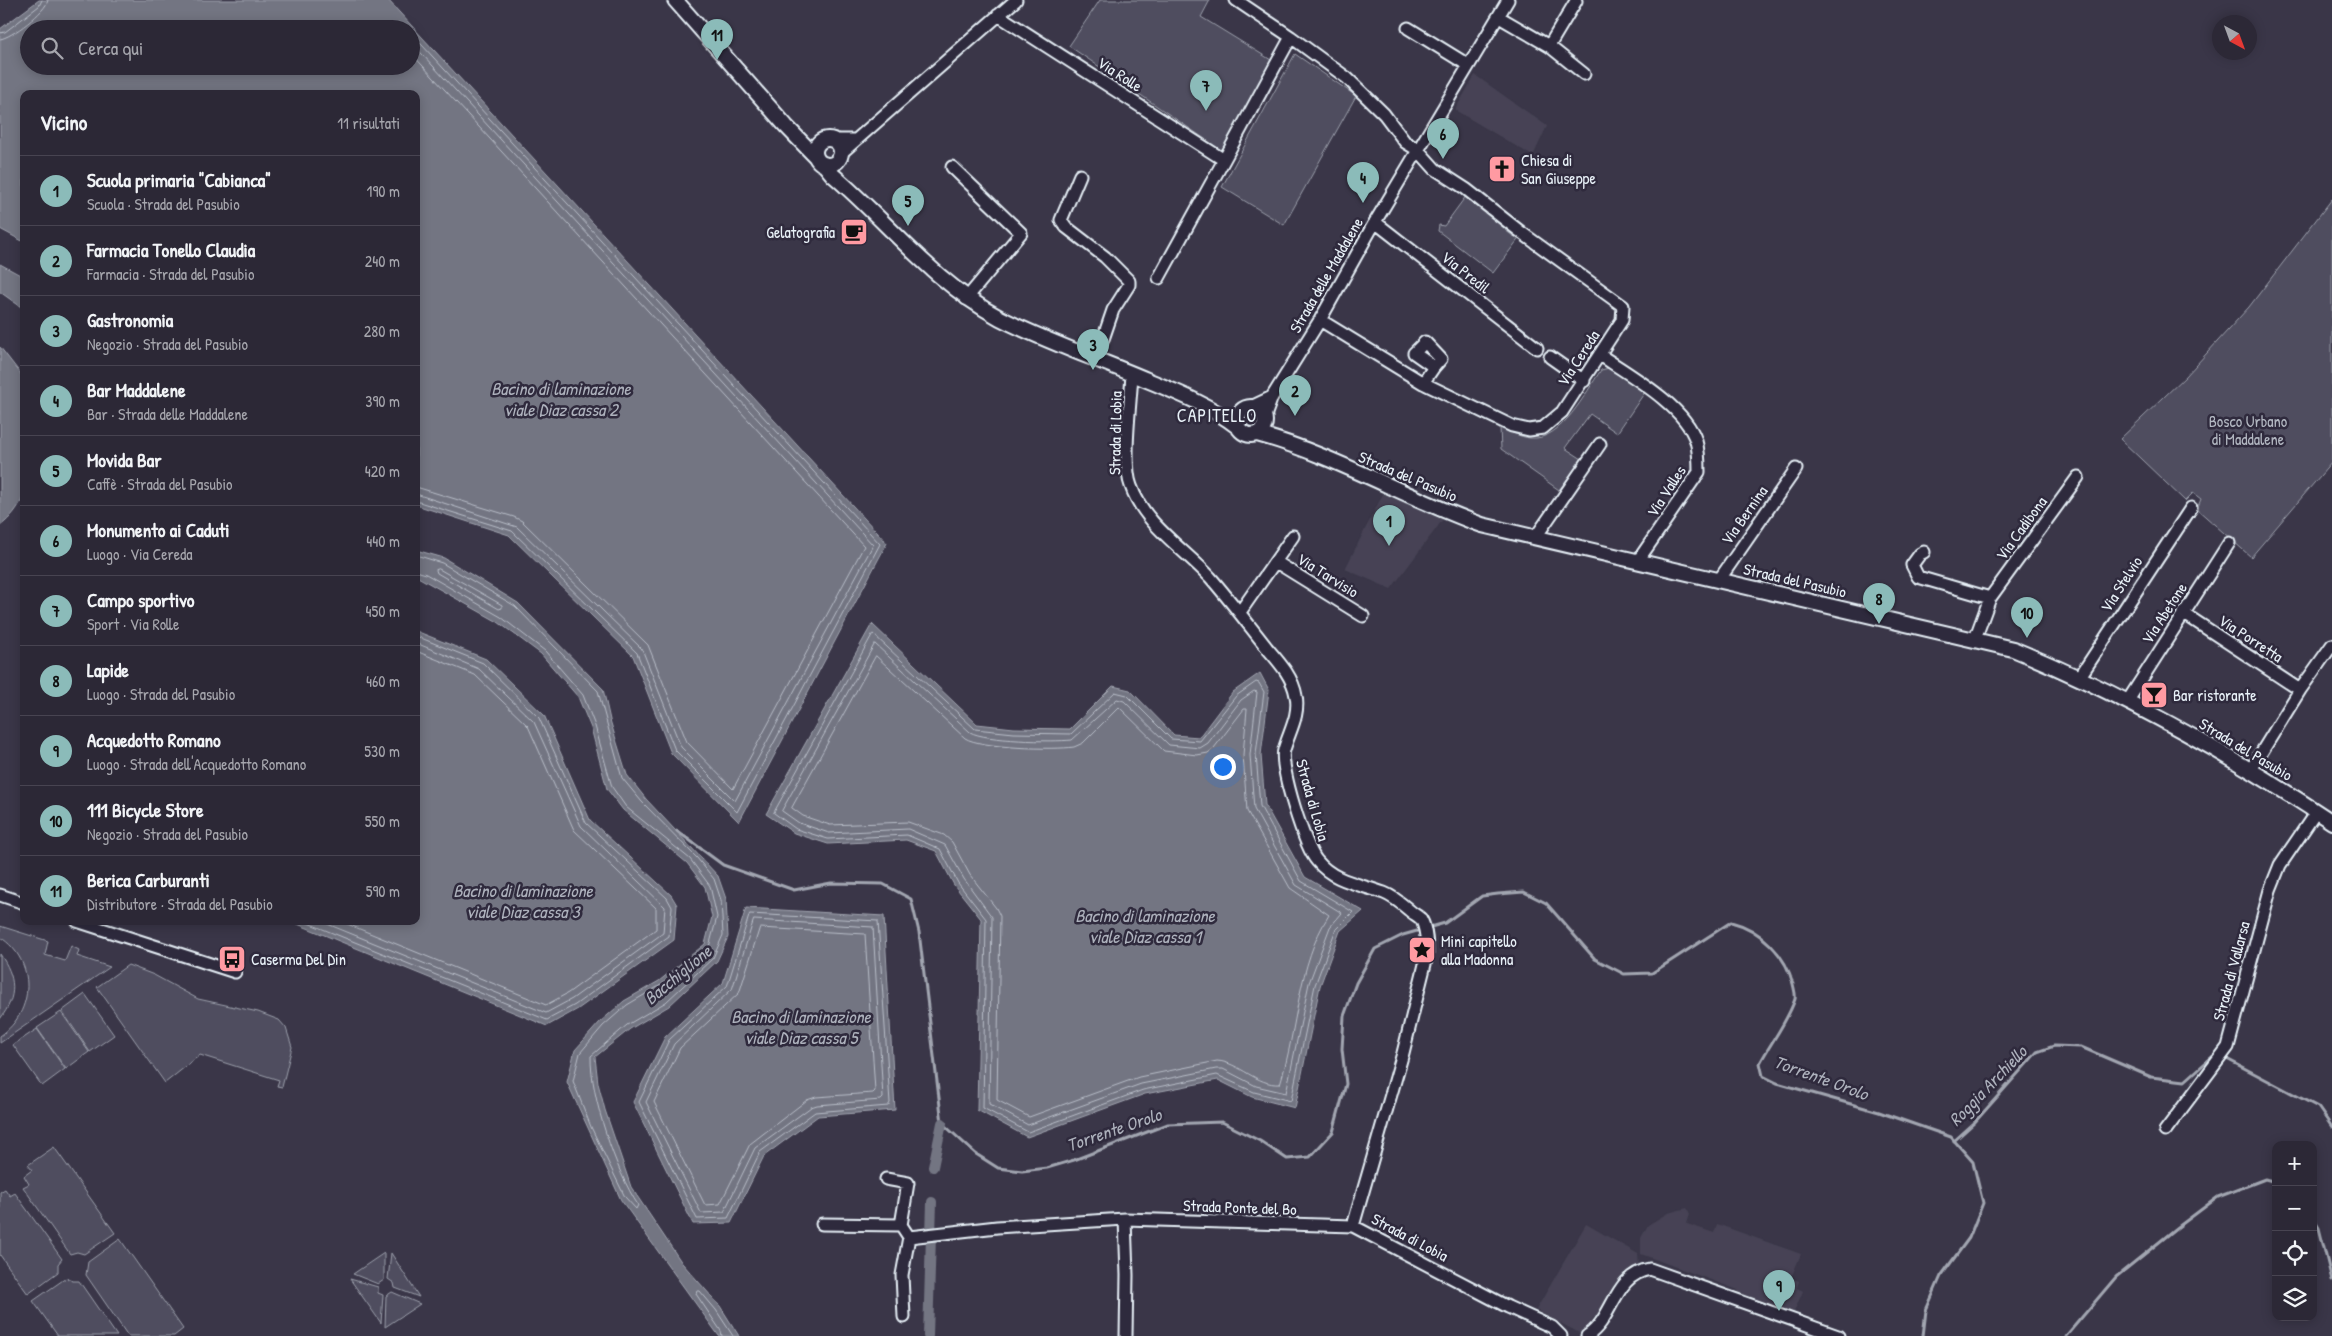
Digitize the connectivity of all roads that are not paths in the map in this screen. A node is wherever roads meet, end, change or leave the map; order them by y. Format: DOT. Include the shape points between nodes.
graph roads {
  1 [pos="675,0"];
  2 [pos="1016,0"];
  3 [pos="1236,0"];
  4 [pos="1508,0"];
  5 [pos="1576,1"];
  6 [pos="998,15"];
  7 [pos="1499,17"];
  8 [pos="1408,28"];
  9 [pos="1291,37"];
  10 [pos="1549,46"];
  11 [pos="1468,65"];
  12 [pos="1584,74"];
  13 [pos="796,136"];
  14 [pos="829,140"];
  15 [pos="855,140"];
  16 [pos="1418,150"];
  17 [pos="839,156"];
  18 [pos="820,160"];
  19 [pos="1224,160"];
  20 [pos="952,167"];
  21 [pos="1080,175"];
  22 [pos="844,185"];
  23 [pos="1375,222"];
  24 [pos="1158,278"];
  25 [pos="966,298"];
  26 [pos="1320,320"];
  27 [pos="1537,348"];
  28 [pos="1098,350"];
  29 [pos="1600,355"];
  30 [pos="1550,357"];
  31 [pos="1434,367"];
  32 [pos="1132,373"];
  33 [pos="1584,380"];
  34 [pos="1422,383"];
  35 [pos="1173,390"];
  36 [pos="1272,397"];
  37 [pos="1249,407"];
  38 [pos="1265,418"];
  39 [pos="1238,427"];
  40 [pos="1257,434"];
  41 [pos="1600,444"];
  42 [pos="1326,458"];
  43 [pos="1796,469"];
  44 [pos="2078,477"];
  45 [pos="2190,508"];
  46 [pos="1294,536"];
  47 [pos="1535,538"];
  48 [pos="2229,542"];
  49 [pos="1924,552"];
  50 [pos="1276,562"];
  51 [pos="1637,562"];
  52 [pos="1719,580"];
  53 [pos="1990,598"];
  54 [pos="1240,612"];
  55 [pos="2183,613"];
  56 [pos="1363,616"];
  57 [pos="1975,639"];
  58 [pos="2332,645"];
  59 [pos="2079,678"];
  60 [pos="2300,690"];
  61 [pos="2127,702"];
  62 [pos="2250,770"];
  63 [pos="2316,812"];
  64 [pos="2332,822"];
  65 [pos="0,895"];
  66 [pos="20,902"];
  67 [pos="89,925"];
  68 [pos="235,972"];
  69 [pos="2165,1131"];
  70 [pos="886,1179"];
  71 [pos="1125,1219"];
  72 [pos="822,1224"];
  73 [pos="901,1225"];
  74 [pos="1353,1226"];
  75 [pos="909,1237"];
  76 [pos="904,1317"];
  77 [pos="1126,1336"];
  78 [pos="1561,1336"];
  79 [pos="1587,1336"];
  80 [pos="1838,1336"];
  1 -- 13 [label="main road"];
  2 -- 6 [label="street"];
  3 -- 9 [label="street"];
  4 -- 7 [label="street, Strada delle Maddalene"];
  5 -- 10 [label="street"];
  6 -- 15 [label="street"];
  6 -- 19 [label="street, Via Rolle"];
  7 -- 10 [label="street"];
  7 -- 11 [label="street, Strada delle Maddalene"];
  8 -- 11 [label="street"];
  9 -- 16 [label="street" via="1347,78 1384,114 1405,142"];
  9 -- 19 [label="street"];
  10 -- 12 [label="street"];
  11 -- 16 [label="street, Strada delle Maddalene"];
  13 -- 14 [label="main road"];
  13 -- 18 [label="main road"];
  14 -- 15 [label="street"];
  14 -- 17 [label="main road" via="839,146"];
  14 -- 18 [label="main road" via="817,146"];
  15 -- 17 [label="street"];
  16 -- 23 [label="street, Strada delle Maddalene"];
  16 -- 29 [label="street, Via Cereda" via="1435,169 1623,306 1622,320"];
  17 -- 18 [label="main road" via="834,163"];
  17 -- 22 [label="main road"];
  18 -- 22 [label="main road"];
  19 -- 24 [label="street"];
  20 -- 25 [label="street" via="1021,233"];
  21 -- 28 [label="street" via="1061,220 1129,281 1113,310"];
  22 -- 25 [label="main road" via="932,270"];
  23 -- 26 [label="street, Strada delle Maddalene"];
  23 -- 27 [label="street, Via Predil"];
  25 -- 28 [label="main road" via="1008,321"];
  26 -- 34 [label="street, Via Cereda"];
  26 -- 36 [label="street, Strada delle Maddalene"];
  28 -- 32 [label="main road"];
  29 -- 33 [label="street, Via Cereda"];
  29 -- 51 [label="street, Via Valles" via="1661,396 1683,419 1696,440 1699,472"];
  30 -- 33 [label="street"];
  31 -- 34 [label="street"];
  32 -- 35 [label="main road"];
  32 -- 54 [label="street, Strada di Lobia" via="1128,466 1131,486 1154,521"];
  33 -- 34 [label="street, Via Cereda" via="1552,422 1529,430 1512,426"];
  35 -- 37 [label="main road" via="1224,406"];
  35 -- 39 [label="main road"];
  36 -- 37 [label="street"];
  36 -- 38 [label="street, Strada delle Maddalene"];
  37 -- 38 [label="main road" via="1262,411"];
  37 -- 39 [label="main road" via="1237,416"];
  38 -- 40 [label="main road" via="1262,431"];
  38 -- 42 [label="main road, Strada del Pasubio" via="1283,435"];
  39 -- 40 [label="main road" via="1246,434"];
  40 -- 42 [label="main road, Strada del Pasubio"];
  41 -- 47 [label="street"];
  42 -- 47 [label="main road, Strada del Pasubio" via="1442,511"];
  43 -- 52 [label="street, Via Bernina"];
  44 -- 53 [label="street, Via Cadibona"];
  45 -- 59 [label="street, Via Stelvio"];
  46 -- 50 [label="street, Via Tarvisio"];
  47 -- 51 [label="main road, Strada del Pasubio"];
  48 -- 55 [label="street, Via Abetone"];
  49 -- 53 [label="street" via="1912,565 1918,577"];
  50 -- 54 [label="street, Via Tarvisio"];
  50 -- 56 [label="street, Via Tarvisio"];
  51 -- 52 [label="main road, Strada del Pasubio"];
  52 -- 57 [label="main road, Strada del Pasubio"];
  53 -- 57 [label="street, Via Cadibona"];
  54 -- 74 [label="street, Strada di Lobia" via="1288,674 1297,696 1296,715 1283,752 1305,842 1330,874 1388,895 1421,920 1424,931 1428,956"];
  55 -- 60 [label="street, Via Porretta"];
  55 -- 61 [label="street, Via Abetone"];
  57 -- 59 [label="main road, Strada del Pasubio" via="2013,649"];
  58 -- 60 [label="street"];
  59 -- 61 [label="main road, Strada del Pasubio"];
  60 -- 62 [label="street"];
  61 -- 62 [label="main road, Strada del Pasubio"];
  62 -- 63 [label="main road, Strada del Pasubio"];
  63 -- 64 [label="main road, Strada del Pasubio"];
  63 -- 69 [label="street, Strada di Vallarsa" via="2280,865 2270,890 2228,1047"];
  65 -- 66 [label="street"];
  67 -- 68 [label="street"];
  70 -- 73 [label="street" via="908,1183"];
  71 -- 74 [label="street, Strada Ponte del Bo"];
  71 -- 75 [label="street, Strada Ponte del Bo" via="997,1227"];
  71 -- 77 [label="street"];
  72 -- 73 [label="street"];
  73 -- 75 [label="street"];
  74 -- 78 [label="street, Strada di Lobia" via="1552,1327"];
  75 -- 76 [label="street" via="902,1275"];
  79 -- 80 [label="street" via="1596,1328 1628,1278 1636,1271 1650,1269"];
}
